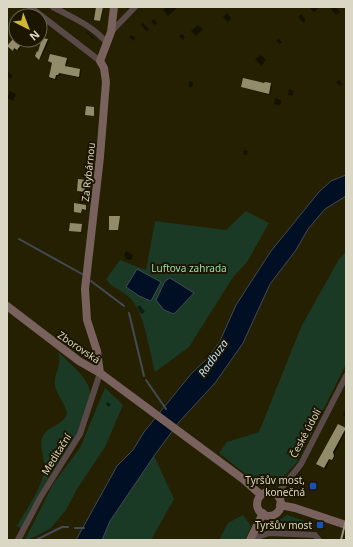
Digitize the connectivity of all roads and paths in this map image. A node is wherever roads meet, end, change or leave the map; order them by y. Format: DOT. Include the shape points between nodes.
graph roads {
  1 [pos="30,7"];
  2 [pos="54,7"];
  3 [pos="114,7"];
  4 [pos="135,7"];
  5 [pos="111,32"];
  6 [pos="107,43"];
  7 [pos="100,61"];
  8 [pos="7,306"];
  9 [pos="100,373"];
  10 [pos="346,376"];
  11 [pos="276,494"];
  12 [pos="261,495"];
  13 [pos="280,505"];
  14 [pos="263,514"];
  15 [pos="346,525"];
  16 [pos="319,538"];
  17 [pos="18,540"];
  18 [pos="250,540"];
  1 -- 7 [label="street"];
  2 -- 6 [label="street" via="82,21"];
  3 -- 5 [label="street"];
  4 -- 5 [label="street"];
  5 -- 6 [label="street"];
  6 -- 7 [label="street"];
  7 -- 9 [label="street, Za Rybárnou" via="106,82 85,289 87,320 97,351"];
  8 -- 9 [label="street, Zborovská" via="79,361"];
  9 -- 12 [label="street, Zborovská"];
  9 -- 17 [label="street, Meditační" via="80,434 40,498"];
  10 -- 11 [label="street, České údolí" via="301,464"];
  11 -- 12 [label="street" via="268,492"];
  11 -- 13 [label="street"];
  12 -- 14 [label="street" via="257,505"];
  13 -- 14 [label="street" via="274,514"];
  13 -- 15 [label="street"];
  14 -- 18 [label="street"];
  16 -- 18 [label="street" via="304,534 270,533"];
}
